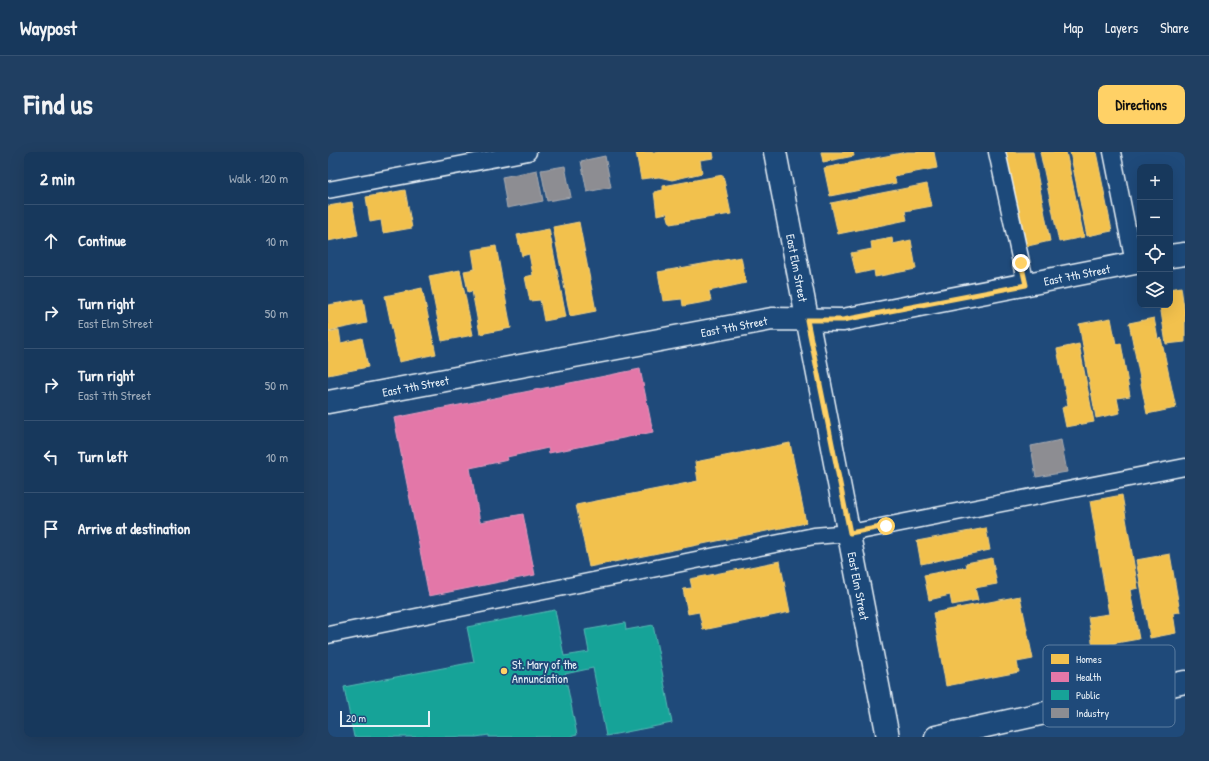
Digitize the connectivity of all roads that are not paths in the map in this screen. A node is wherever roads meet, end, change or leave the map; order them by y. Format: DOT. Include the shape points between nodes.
graph roads {
  1 [pos="528,152"];
  2 [pos="775,152"];
  3 [pos="997,152"];
  4 [pos="1112,152"];
  5 [pos="328,190"];
  6 [pos="1185,254"];
  7 [pos="1173,256"];
  8 [pos="1137,263"];
  9 [pos="1026,285"];
  10 [pos="807,320"];
  11 [pos="328,402"];
  12 [pos="1185,467"];
  13 [pos="850,533"];
  14 [pos="328,635"];
  15 [pos="1185,682"];
  16 [pos="1175,684"];
  17 [pos="1043,713"];
  18 [pos="888,737"];
  19 [pos="936,737"];
  1 -- 5 [label="lane"];
  2 -- 10 [label="street, East Elm Street"];
  3 -- 9 [label="lane"];
  4 -- 8 [label="lane"];
  6 -- 7 [label="street"];
  8 -- 9 [label="street, East 7th Street"];
  9 -- 10 [label="street, East 7th Street" via="843,320"];
  10 -- 11 [label="street, East 7th Street" via="772,319"];
  10 -- 13 [label="street, East Elm Street"];
  12 -- 13 [label="lane"];
  13 -- 14 [label="lane" via="814,536"];
  13 -- 18 [label="street, East Elm Street"];
  15 -- 16 [label="street"];
  17 -- 19 [label="street"];
}
